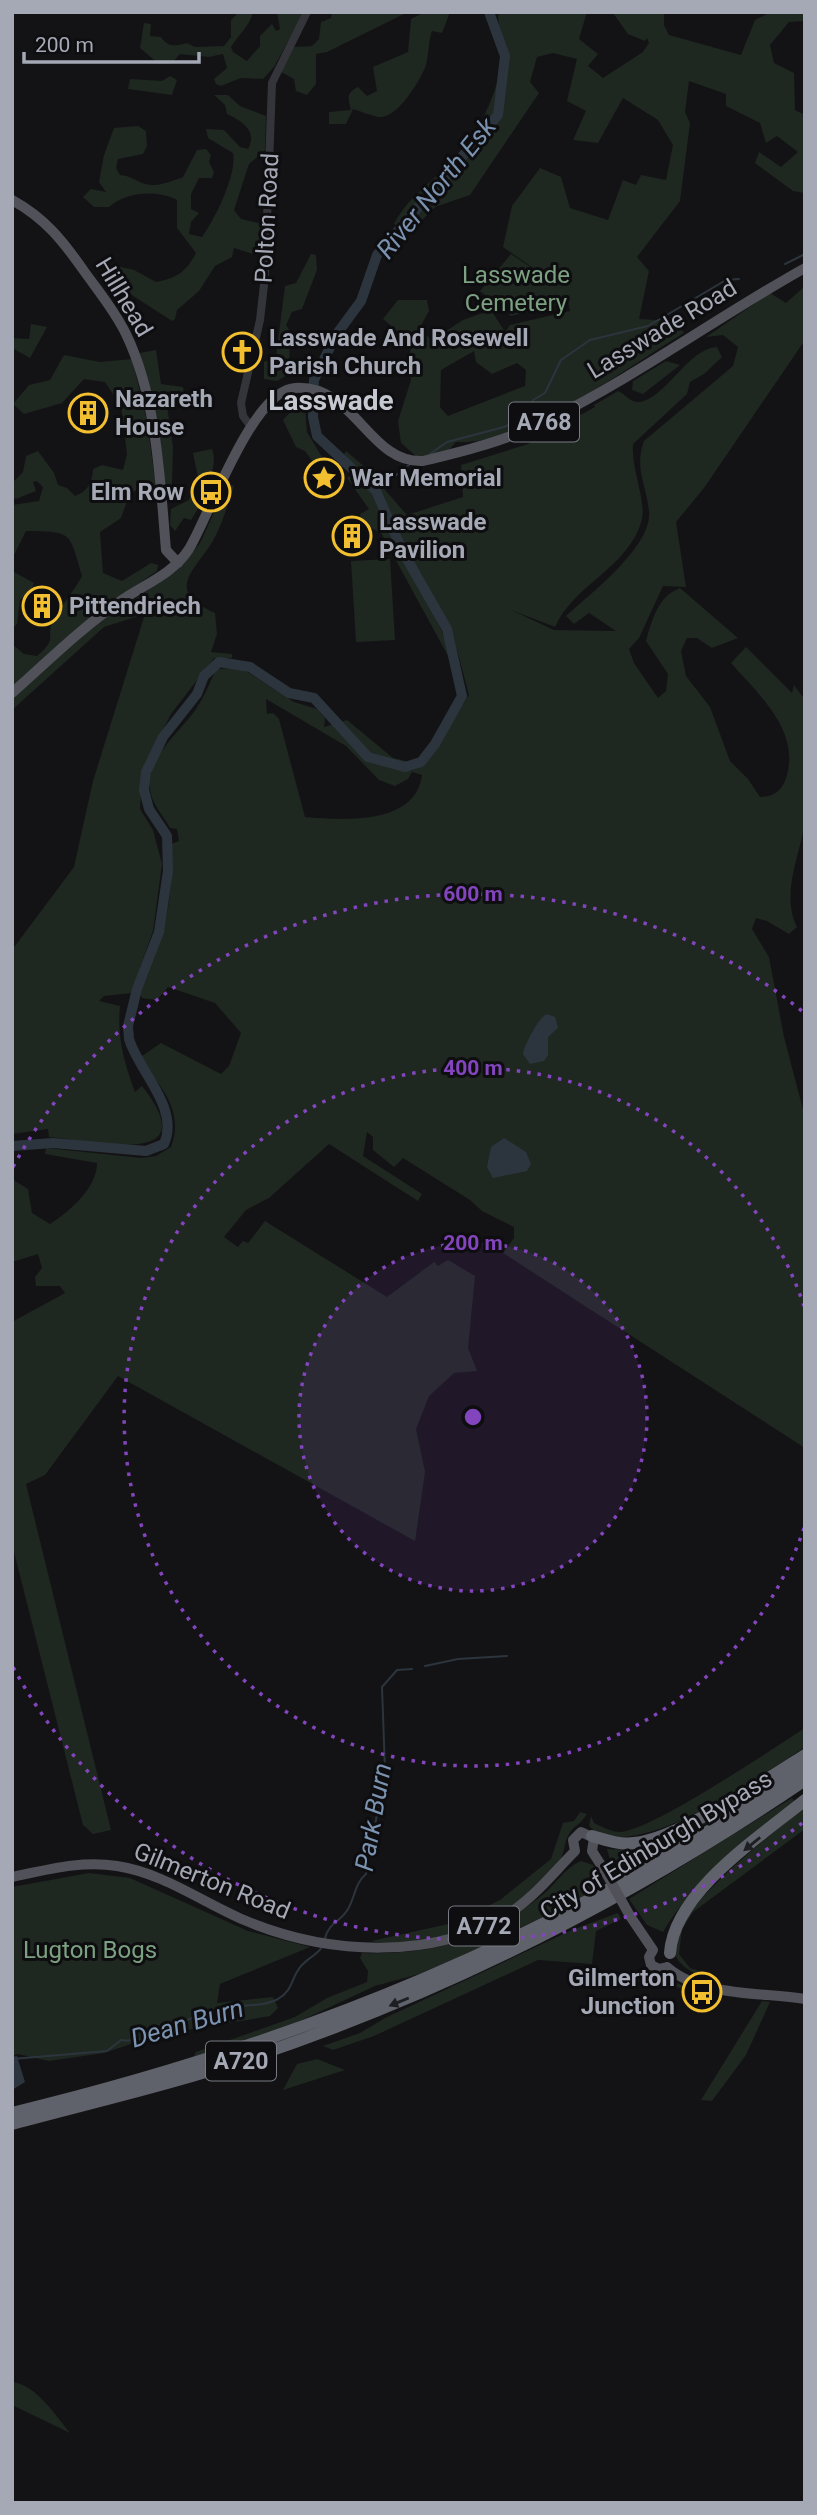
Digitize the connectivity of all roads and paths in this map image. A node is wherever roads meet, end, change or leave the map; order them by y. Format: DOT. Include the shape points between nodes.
graph roads {
  1 [pos="307,12"];
  2 [pos="12,200"];
  3 [pos="805,268"];
  4 [pos="251,427"];
  5 [pos="178,563"];
  6 [pos="12,693"];
  7 [pos="805,1755"];
  8 [pos="805,1767"];
  9 [pos="805,1780"];
  10 [pos="805,1800"];
  11 [pos="592,1836"];
  12 [pos="592,1850"];
  13 [pos="575,1851"];
  14 [pos="12,1877"];
  15 [pos="653,1950"];
  16 [pos="670,1953"];
  17 [pos="667,1967"];
  18 [pos="805,1999"];
  19 [pos="12,2113"];
  20 [pos="12,2123"];
  1 -- 4 [label="street, Polton Road" via="272,83 265,276 241,403"];
  2 -- 5 [label="main road, Hillhead" via="58,234 125,331 138,363 151,423 166,550"];
  3 -- 4 [label="main road, Lasswade Road / A768" via="621,381 544,422 461,452 418,461 389,450 347,407 328,395 303,389 291,388 275,397"];
  4 -- 5 [label="main road, A768"];
  5 -- 6 [label="main road, A768" via="76,635"];
  7 -- 11 [label="highway" via="727,1802 656,1837 622,1843"];
  8 -- 19 [label="highway, City of Edinburgh Bypass / A720" via="658,1863 442,1973 251,2047 124,2086"];
  9 -- 20 [label="highway, City of Edinburgh Bypass / A720, one-way" via="609,1902 414,1996 221,2068"];
  10 -- 16 [label="highway, one-way" via="696,1896 673,1931"];
  11 -- 12 [label="main road"];
  11 -- 13 [label="main road, A772" via="578,1833 572,1844"];
  12 -- 13 [label="main road" via="585,1854"];
  12 -- 15 [label="main road, bridge"];
  13 -- 14 [label="main road, Gilmerton Road / A772" via="514,1910 462,1935 406,1946 323,1942 243,1920 161,1879 119,1866 87,1864"];
  15 -- 16 [label="main road" via="662,1947"];
  15 -- 17 [label="main road" via="651,1965"];
  16 -- 17 [label="main road"];
  17 -- 18 [label="main road" via="702,1986"];
}
